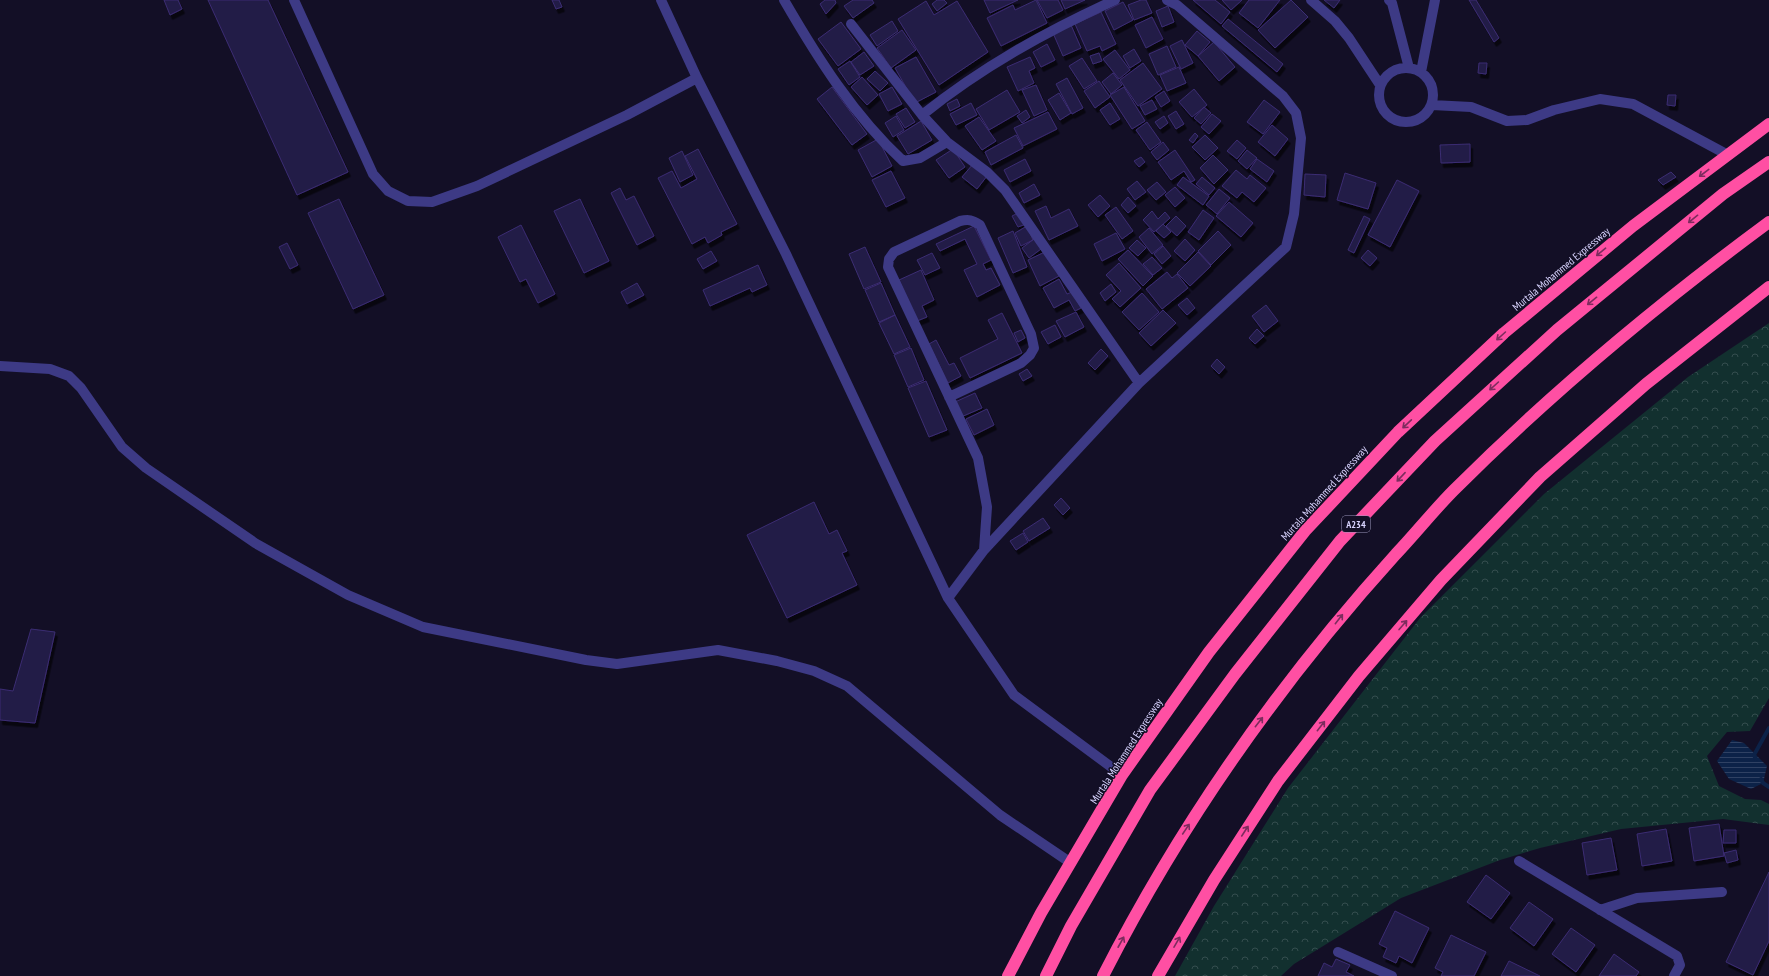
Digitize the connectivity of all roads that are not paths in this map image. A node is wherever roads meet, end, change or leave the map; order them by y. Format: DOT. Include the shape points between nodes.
graph roads {
  1 [pos="294,0"];
  2 [pos="661,0"];
  3 [pos="784,0"];
  4 [pos="1115,0"];
  5 [pos="1167,0"];
  6 [pos="1312,0"];
  7 [pos="1389,0"];
  8 [pos="1435,0"];
  9 [pos="851,24"];
  10 [pos="1409,68"];
  11 [pos="1421,72"];
  12 [pos="698,78"];
  13 [pos="1380,86"];
  14 [pos="1432,105"];
  15 [pos="922,115"];
  16 [pos="1769,124"];
  17 [pos="947,142"];
  18 [pos="1728,156"];
  19 [pos="1769,162"];
  20 [pos="1769,222"];
  21 [pos="1769,287"];
  22 [pos="0,366"];
  23 [pos="1139,383"];
  24 [pos="949,397"];
  25 [pos="984,550"];
  26 [pos="948,598"];
  27 [pos="1122,775"];
  28 [pos="1520,861"];
  29 [pos="1071,863"];
  30 [pos="1722,892"];
  31 [pos="1600,910"];
  32 [pos="1338,952"];
  33 [pos="1008,976"];
  34 [pos="1046,976"];
  35 [pos="1103,976"];
  36 [pos="1158,976"];
  37 [pos="1392,976"];
  38 [pos="1674,976"];
  1 -- 12 [label="street" via="373,174 388,191 408,201 432,202 477,186 627,115"];
  2 -- 12 [label="street"];
  3 -- 17 [label="street" via="810,45 858,111 903,161 920,158"];
  4 -- 15 [label="street" via="1002,58 958,86"];
  5 -- 23 [label="street" via="1283,96 1296,113 1301,138 1299,173 1294,214 1286,247"];
  6 -- 13 [label="street" via="1349,38"];
  7 -- 10 [label="street" via="1392,3"];
  8 -- 11 [label="street"];
  9 -- 15 [label="street"];
  10 -- 11 [label="street"];
  10 -- 13 [label="street" via="1397,69 1387,75"];
  11 -- 14 [label="street" via="1429,81 1433,93"];
  12 -- 26 [label="street" via="786,254"];
  13 -- 14 [label="street" via="1378,98 1382,109 1391,118 1402,123 1415,122 1425,115"];
  14 -- 18 [label="street" via="1471,107 1507,121 1527,120 1554,110 1600,99 1633,104"];
  15 -- 17 [label="street"];
  16 -- 18 [label="highway, Murtala Mohammed Expressway"];
  17 -- 23 [label="street" via="987,172 1005,190"];
  18 -- 27 [label="highway, Murtala Mohammed Expressway, one-way" via="1633,226 1504,333 1398,432 1305,531 1209,652"];
  19 -- 34 [label="highway, A234, one-way" via="1722,194 1556,330 1435,441 1340,541 1235,674 1150,790 1071,926"];
  35 -- 20 [label="highway, one-way" via="1179,840 1255,726 1353,602 1454,490 1572,379 1706,269"];
  36 -- 21 [label="highway, one-way" via="1214,880 1278,781 1359,676 1442,580 1540,477 1646,384"];
  22 -- 29 [label="street" via="50,369 69,376 81,388 122,446 146,468 262,547 348,595 423,628 617,664 718,650 777,660 814,671 847,686 1000,815"];
  23 -- 25 [label="street"];
  24 -- 24 [label="street" via="888,267 889,259 894,252 960,221 972,220 980,225 1034,348 1021,362"];
  24 -- 25 [label="street" via="978,458 987,507"];
  25 -- 26 [label="street"];
  26 -- 27 [label="street" via="1014,694"];
  27 -- 29 [label="highway, Murtala Mohammed Expressway"];
  28 -- 31 [label="street"];
  29 -- 33 [label="highway, Murtala Mohammed Expressway"];
  30 -- 31 [label="street" via="1638,898"];
  31 -- 38 [label="street" via="1677,956 1680,965"];
  32 -- 37 [label="street"];
}
